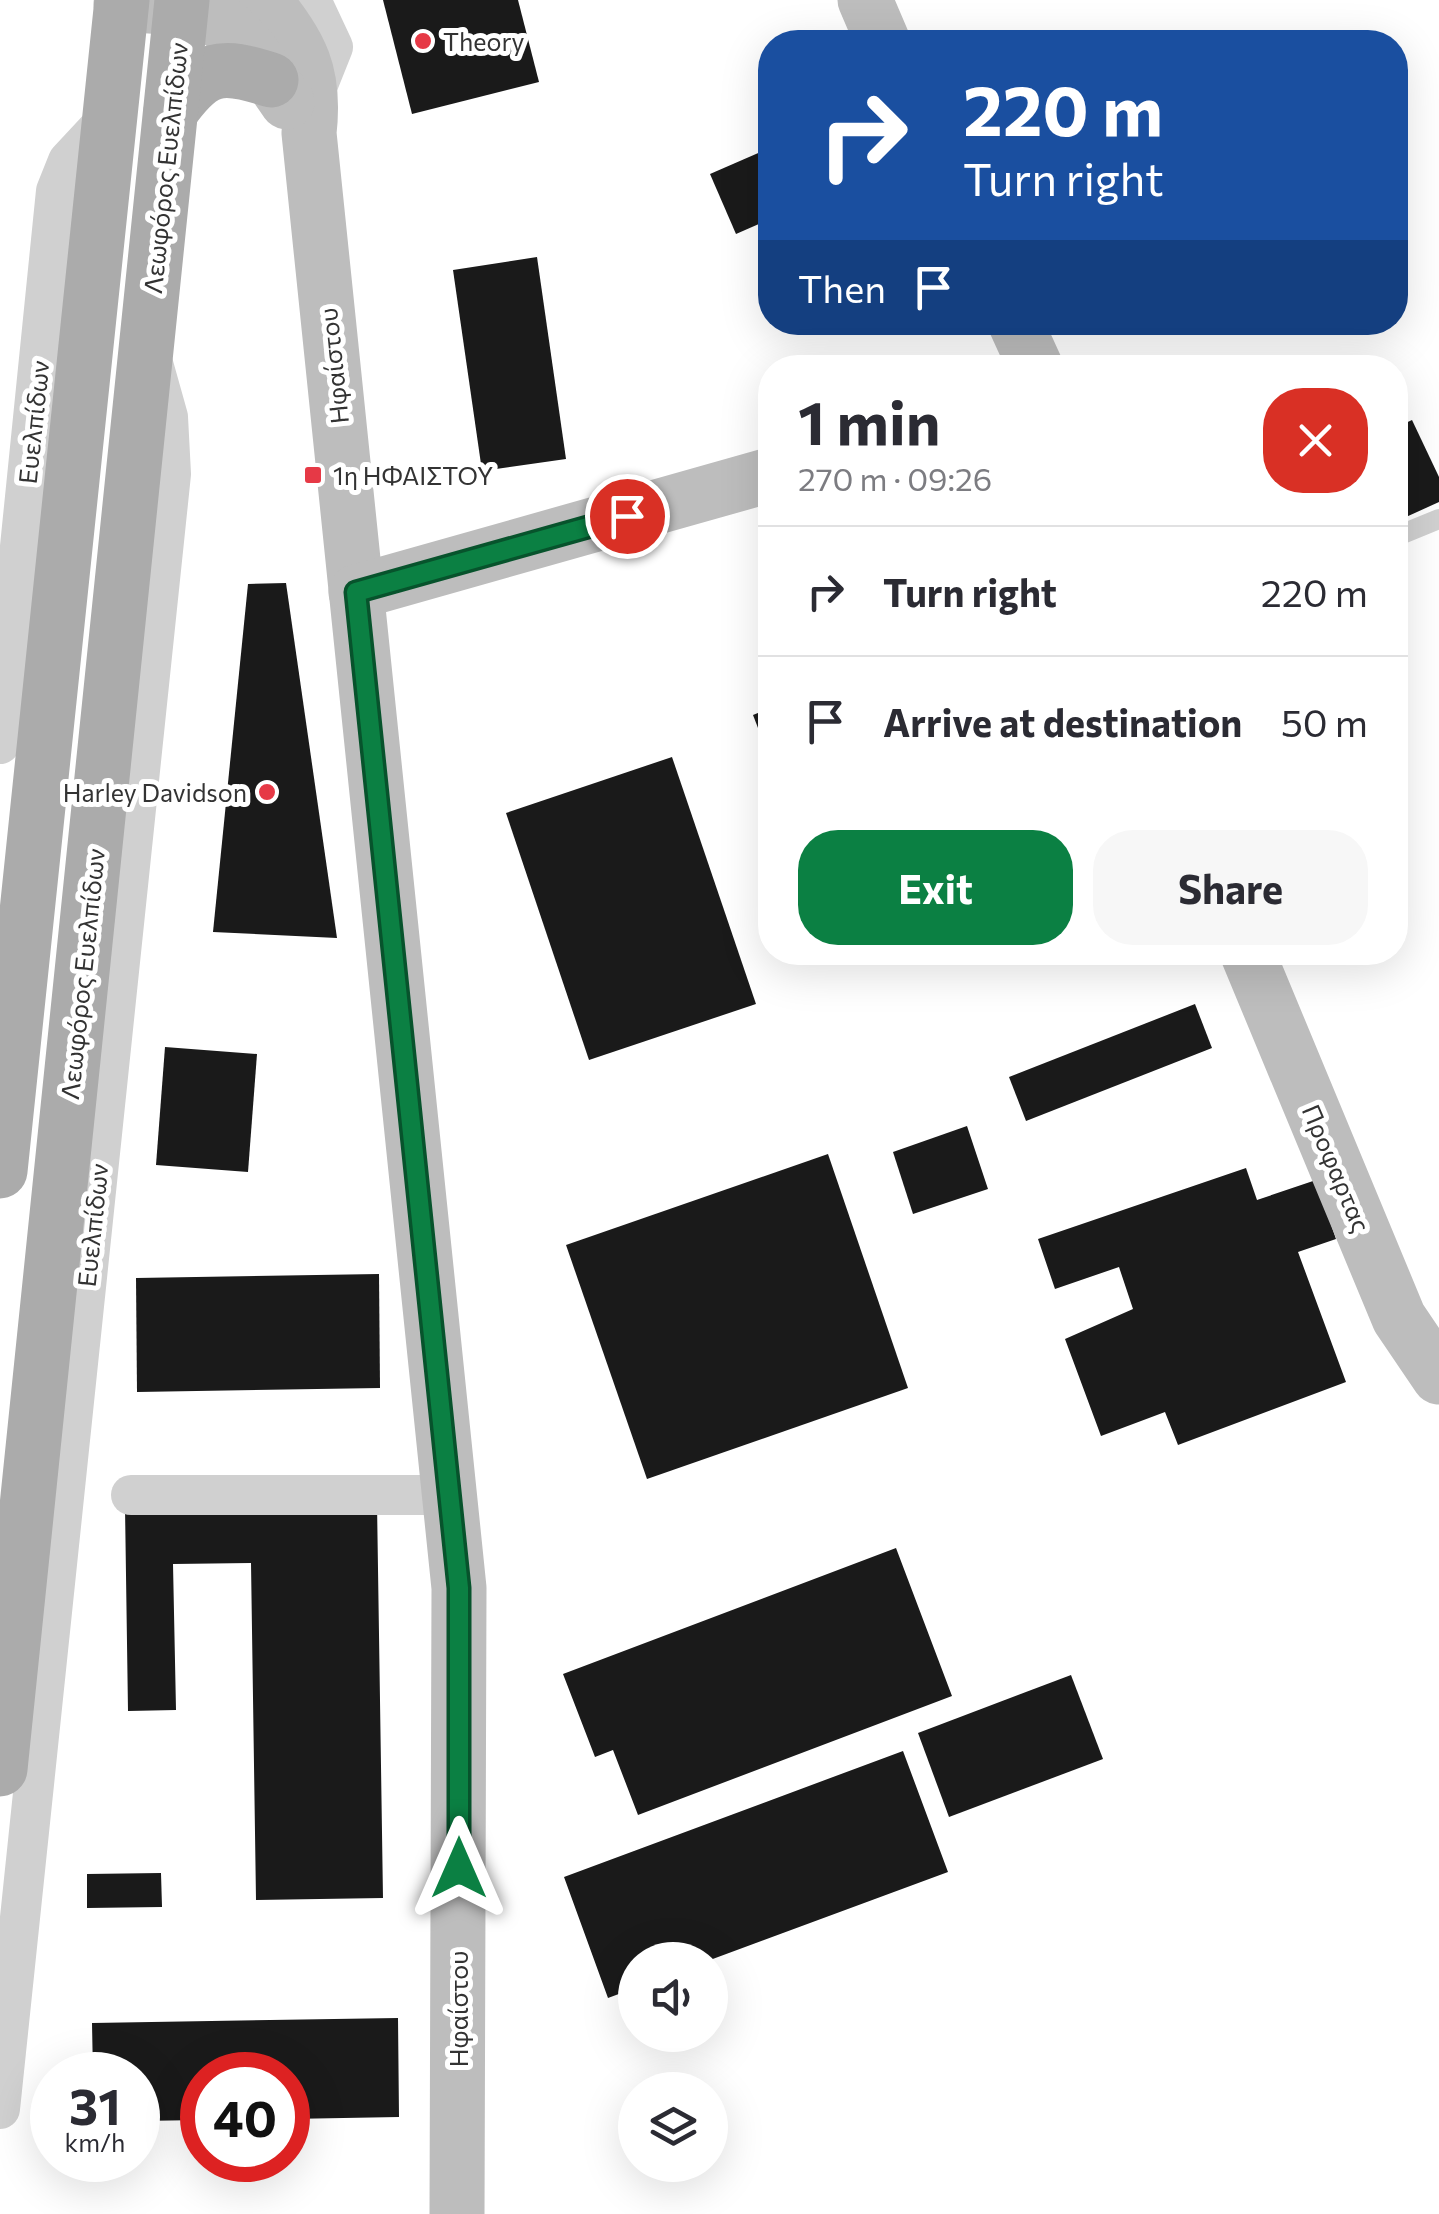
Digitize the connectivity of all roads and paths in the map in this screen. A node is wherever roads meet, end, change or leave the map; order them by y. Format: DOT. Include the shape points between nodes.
graph roads {
  1 [pos="264,0"];
  2 [pos="311,0"];
  3 [pos="865,0"];
  4 [pos="122,2"];
  5 [pos="182,5"];
  6 [pos="878,30"];
  7 [pos="298,103"];
  8 [pos="171,110"];
  9 [pos="109,118"];
  10 [pos="758,479"];
  11 [pos="1439,519"];
  12 [pos="1408,532"];
  13 [pos="356,592"];
  14 [pos="0,744"];
  15 [pos="1252,965"];
  16 [pos="0,1171"];
  17 [pos="65,1307"];
  18 [pos="1439,1377"];
  19 [pos="131,1495"];
  20 [pos="450,1495"];
  21 [pos="0,1768"];
  22 [pos="12,1856"];
  23 [pos="0,2109"];
  24 [pos="457,2214"];
  1 -- 7 [label="street, Ηφαίστου" via="309,74"];
  2 -- 7 [label="street" via="332,48"];
  3 -- 6 [label="street"];
  4 -- 5 [label="street"];
  4 -- 9 [label="main road"];
  5 -- 7 [label="street" via="217,20"];
  5 -- 8 [label="main road, Λεωφόρος Ευελπίδων"];
  7 -- 8 [label="main road" via="242,70 206,72"];
  7 -- 13 [label="street, Ηφαίστου"];
  8 -- 17 [label="main road, Λεωφόρος Ευελπίδων"];
  9 -- 14 [label="street, Ευελπίδων" via="68,161 56,191"];
  9 -- 16 [label="main road"];
  10 -- 13 [label="street"];
  11 -- 12 [label="lane"];
  13 -- 20 [label="street, Ηφαίστου"];
  15 -- 18 [label="street, Προφαρτας" via="1399,1318"];
  17 -- 21 [label="main road, Λεωφόρος Ευελπίδων"];
  17 -- 22 [label="street, Ευελπίδων"];
  19 -- 20 [label="street"];
  20 -- 24 [label="street, Ηφαίστου" via="460,1605"];
  22 -- 23 [label="street, Ευελπίδων"];
}
